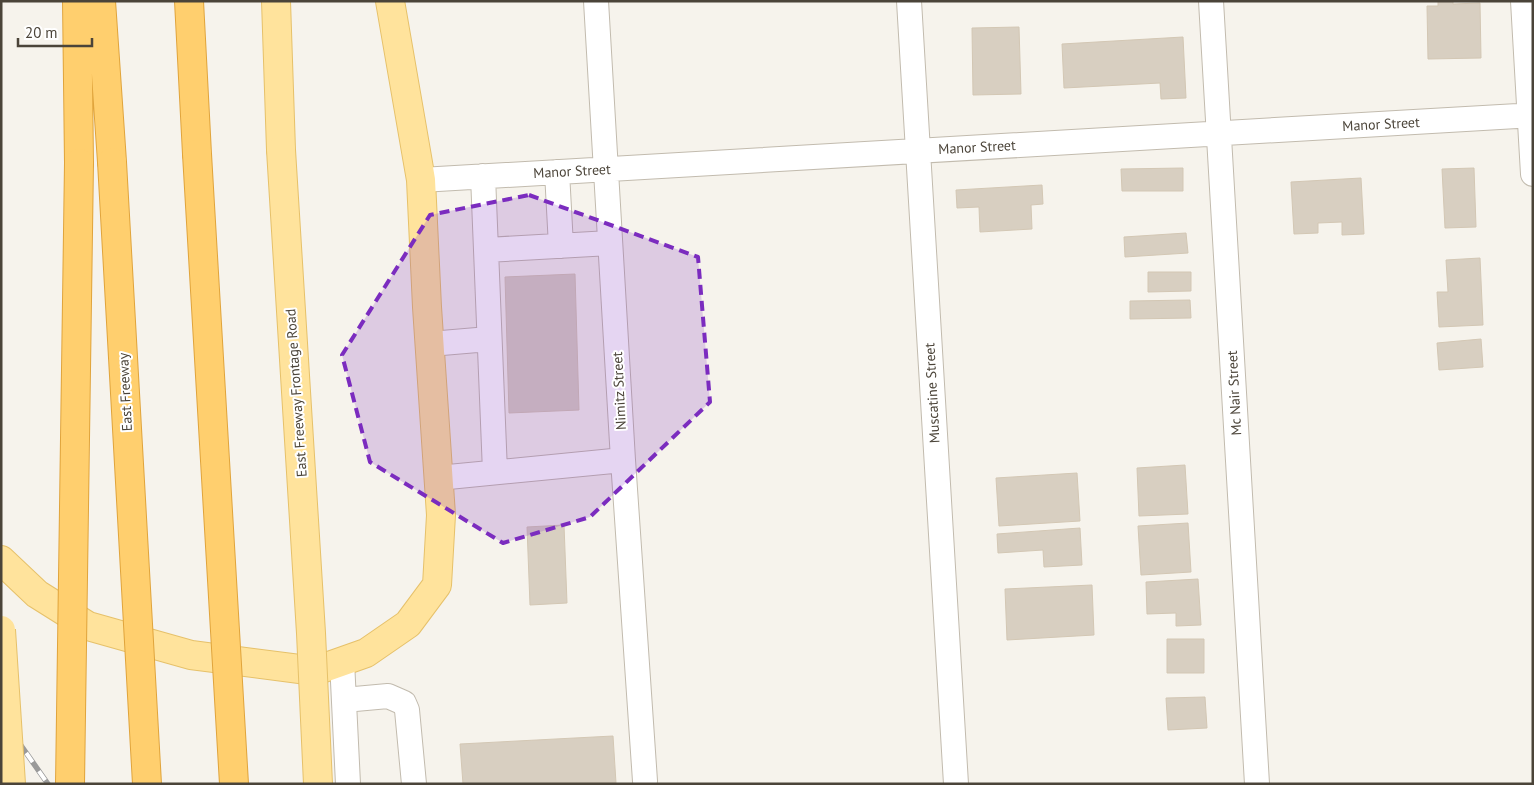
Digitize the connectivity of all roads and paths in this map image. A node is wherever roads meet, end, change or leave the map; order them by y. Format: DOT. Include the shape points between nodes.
graph roads {
  1 [pos="77,1"];
  2 [pos="101,1"];
  3 [pos="189,1"];
  4 [pos="276,1"];
  5 [pos="390,1"];
  6 [pos="596,1"];
  7 [pos="909,1"];
  8 [pos="1210,1"];
  9 [pos="1523,1"];
  10 [pos="1531,115"];
  11 [pos="1218,133"];
  12 [pos="918,151"];
  13 [pos="605,169"];
  14 [pos="557,172"];
  15 [pos="1533,174"];
  16 [pos="483,176"];
  17 [pos="420,180"];
  18 [pos="610,243"];
  19 [pos="561,246"];
  20 [pos="486,250"];
  21 [pos="490,339"];
  22 [pos="430,344"];
  23 [pos="623,460"];
  24 [pos="495,472"];
  25 [pos="438,478"];
  26 [pos="1,560"];
  27 [pos="1,630"];
  28 [pos="342,661"];
  29 [pos="344,700"];
  30 [pos="645,782"];
  31 [pos="11,784"];
  32 [pos="70,784"];
  33 [pos="147,784"];
  34 [pos="234,784"];
  35 [pos="318,784"];
  36 [pos="348,784"];
  37 [pos="414,784"];
  38 [pos="956,784"];
  39 [pos="1257,784"];
  1 -- 32 [label="highway, bridge" via="79,164"];
  2 -- 33 [label="highway, East Freeway, bridge"];
  3 -- 34 [label="highway, bridge"];
  4 -- 35 [label="main road, East Freeway Frontage Road, bridge" via="281,150"];
  5 -- 17 [label="main road"];
  6 -- 13 [label="street, Nimitz Street"];
  7 -- 12 [label="street, Muscatine Street"];
  8 -- 11 [label="street, Mc Nair Street"];
  9 -- 10 [label="street"];
  10 -- 11 [label="street, Manor Street"];
  10 -- 15 [label="street"];
  11 -- 12 [label="street, Manor Street"];
  11 -- 39 [label="street, Mc Nair Street"];
  12 -- 13 [label="street, Manor Street"];
  12 -- 38 [label="street, Muscatine Street"];
  13 -- 14 [label="street, Manor Street"];
  13 -- 18 [label="street, Nimitz Street"];
  14 -- 16 [label="street, Manor Street"];
  14 -- 19 [label="street"];
  16 -- 17 [label="street, Manor Street"];
  16 -- 20 [label="street"];
  17 -- 22 [label="main road"];
  18 -- 19 [label="street"];
  18 -- 23 [label="street, Nimitz Street"];
  19 -- 20 [label="street"];
  20 -- 21 [label="street"];
  21 -- 22 [label="street"];
  21 -- 24 [label="street"];
  22 -- 25 [label="main road"];
  23 -- 24 [label="street"];
  23 -- 30 [label="street, Nimitz Street"];
  24 -- 25 [label="street"];
  25 -- 28 [label="main road" via="441,515 437,586 408,624 366,653"];
  26 -- 28 [label="main road" via="37,594 88,626 191,655 315,671"];
  27 -- 31 [label="main road, bridge"];
  28 -- 29 [label="street"];
  29 -- 36 [label="street"];
  29 -- 37 [label="street" via="388,696 404,703"];
}
